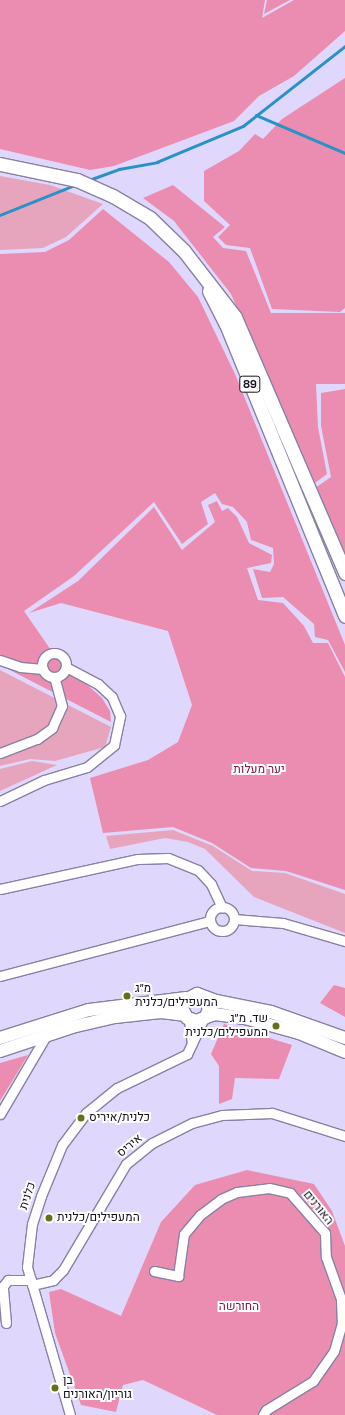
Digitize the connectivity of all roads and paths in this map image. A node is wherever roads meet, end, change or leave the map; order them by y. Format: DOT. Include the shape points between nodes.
graph roads {
  1 [pos="0,164"];
  2 [pos="184,251"];
  3 [pos="345,573"];
  4 [pos="345,616"];
  5 [pos="0,660"];
  6 [pos="66,667"];
  7 [pos="43,669"];
  8 [pos="54,677"];
  9 [pos="0,753"];
  10 [pos="0,800"];
  11 [pos="0,889"];
  12 [pos="222,908"];
  13 [pos="234,919"];
  14 [pos="210,920"];
  15 [pos="345,941"];
  16 [pos="0,976"];
  17 [pos="205,997"];
  18 [pos="186,998"];
  19 [pos="187,1017"];
  20 [pos="205,1018"];
  21 [pos="47,1034"];
  22 [pos="0,1038"];
  23 [pos="345,1038"];
  24 [pos="190,1050"];
  25 [pos="0,1051"];
  26 [pos="345,1052"];
  27 [pos="0,1114"];
  28 [pos="345,1136"];
  29 [pos="154,1271"];
  30 [pos="31,1282"];
  31 [pos="6,1323"];
  32 [pos="70,1415"];
  33 [pos="263,1415"];
  1 -- 2 [label="highway, 89" via="70,178 113,196 150,218"];
  2 -- 3 [label="highway, 89" via="235,317"];
  2 -- 4 [label="highway, 89" via="226,324"];
  5 -- 7 [label="street" via="20,667"];
  6 -- 7 [label="street" via="63,657 52,653 44,660"];
  6 -- 8 [label="street" via="61,675"];
  6 -- 10 [label="street" via="98,684 112,697 120,716 114,745 87,767 33,784"];
  7 -- 8 [label="street"];
  8 -- 9 [label="street" via="62,706 52,728 38,740"];
  11 -- 12 [label="street" via="138,859 168,858 198,870 211,884"];
  12 -- 13 [label="street" via="230,911"];
  12 -- 14 [label="street" via="212,912"];
  13 -- 14 [label="street" via="230,928 222,931 214,928"];
  13 -- 15 [label="street" via="283,923"];
  14 -- 16 [label="street"];
  17 -- 18 [label="main road" via="193,994"];
  17 -- 20 [label="main road" via="210,1009"];
  17 -- 23 [label="main road" via="271,1012"];
  18 -- 19 [label="main road" via="182,1008"];
  18 -- 22 [label="main road" via="89,1010"];
  19 -- 20 [label="main road"];
  19 -- 21 [label="main road" via="167,1012 137,1014"];
  19 -- 24 [label="street" via="193,1036"];
  20 -- 24 [label="street"];
  20 -- 26 [label="main road" via="220,1014 253,1020"];
  21 -- 25 [label="main road"];
  21 -- 27 [label="street"];
  24 -- 30 [label="street, כלנית" via="101,1099 72,1130 51,1167 32,1224 27,1267"];
  28 -- 30 [label="street, איריס" via="272,1112 222,1115 192,1123 152,1143 126,1164 63,1270 53,1280"];
  29 -- 33 [label="street, האורנים" via="178,1276 184,1234 200,1214 221,1199 237,1192 268,1188 290,1193 325,1233 326,1257 342,1299 342,1323 334,1351 313,1381 266,1410"];
  30 -- 31 [label="street, איריס" via="8,1280 3,1286"];
  30 -- 32 [label="street, כלנית"];
}
